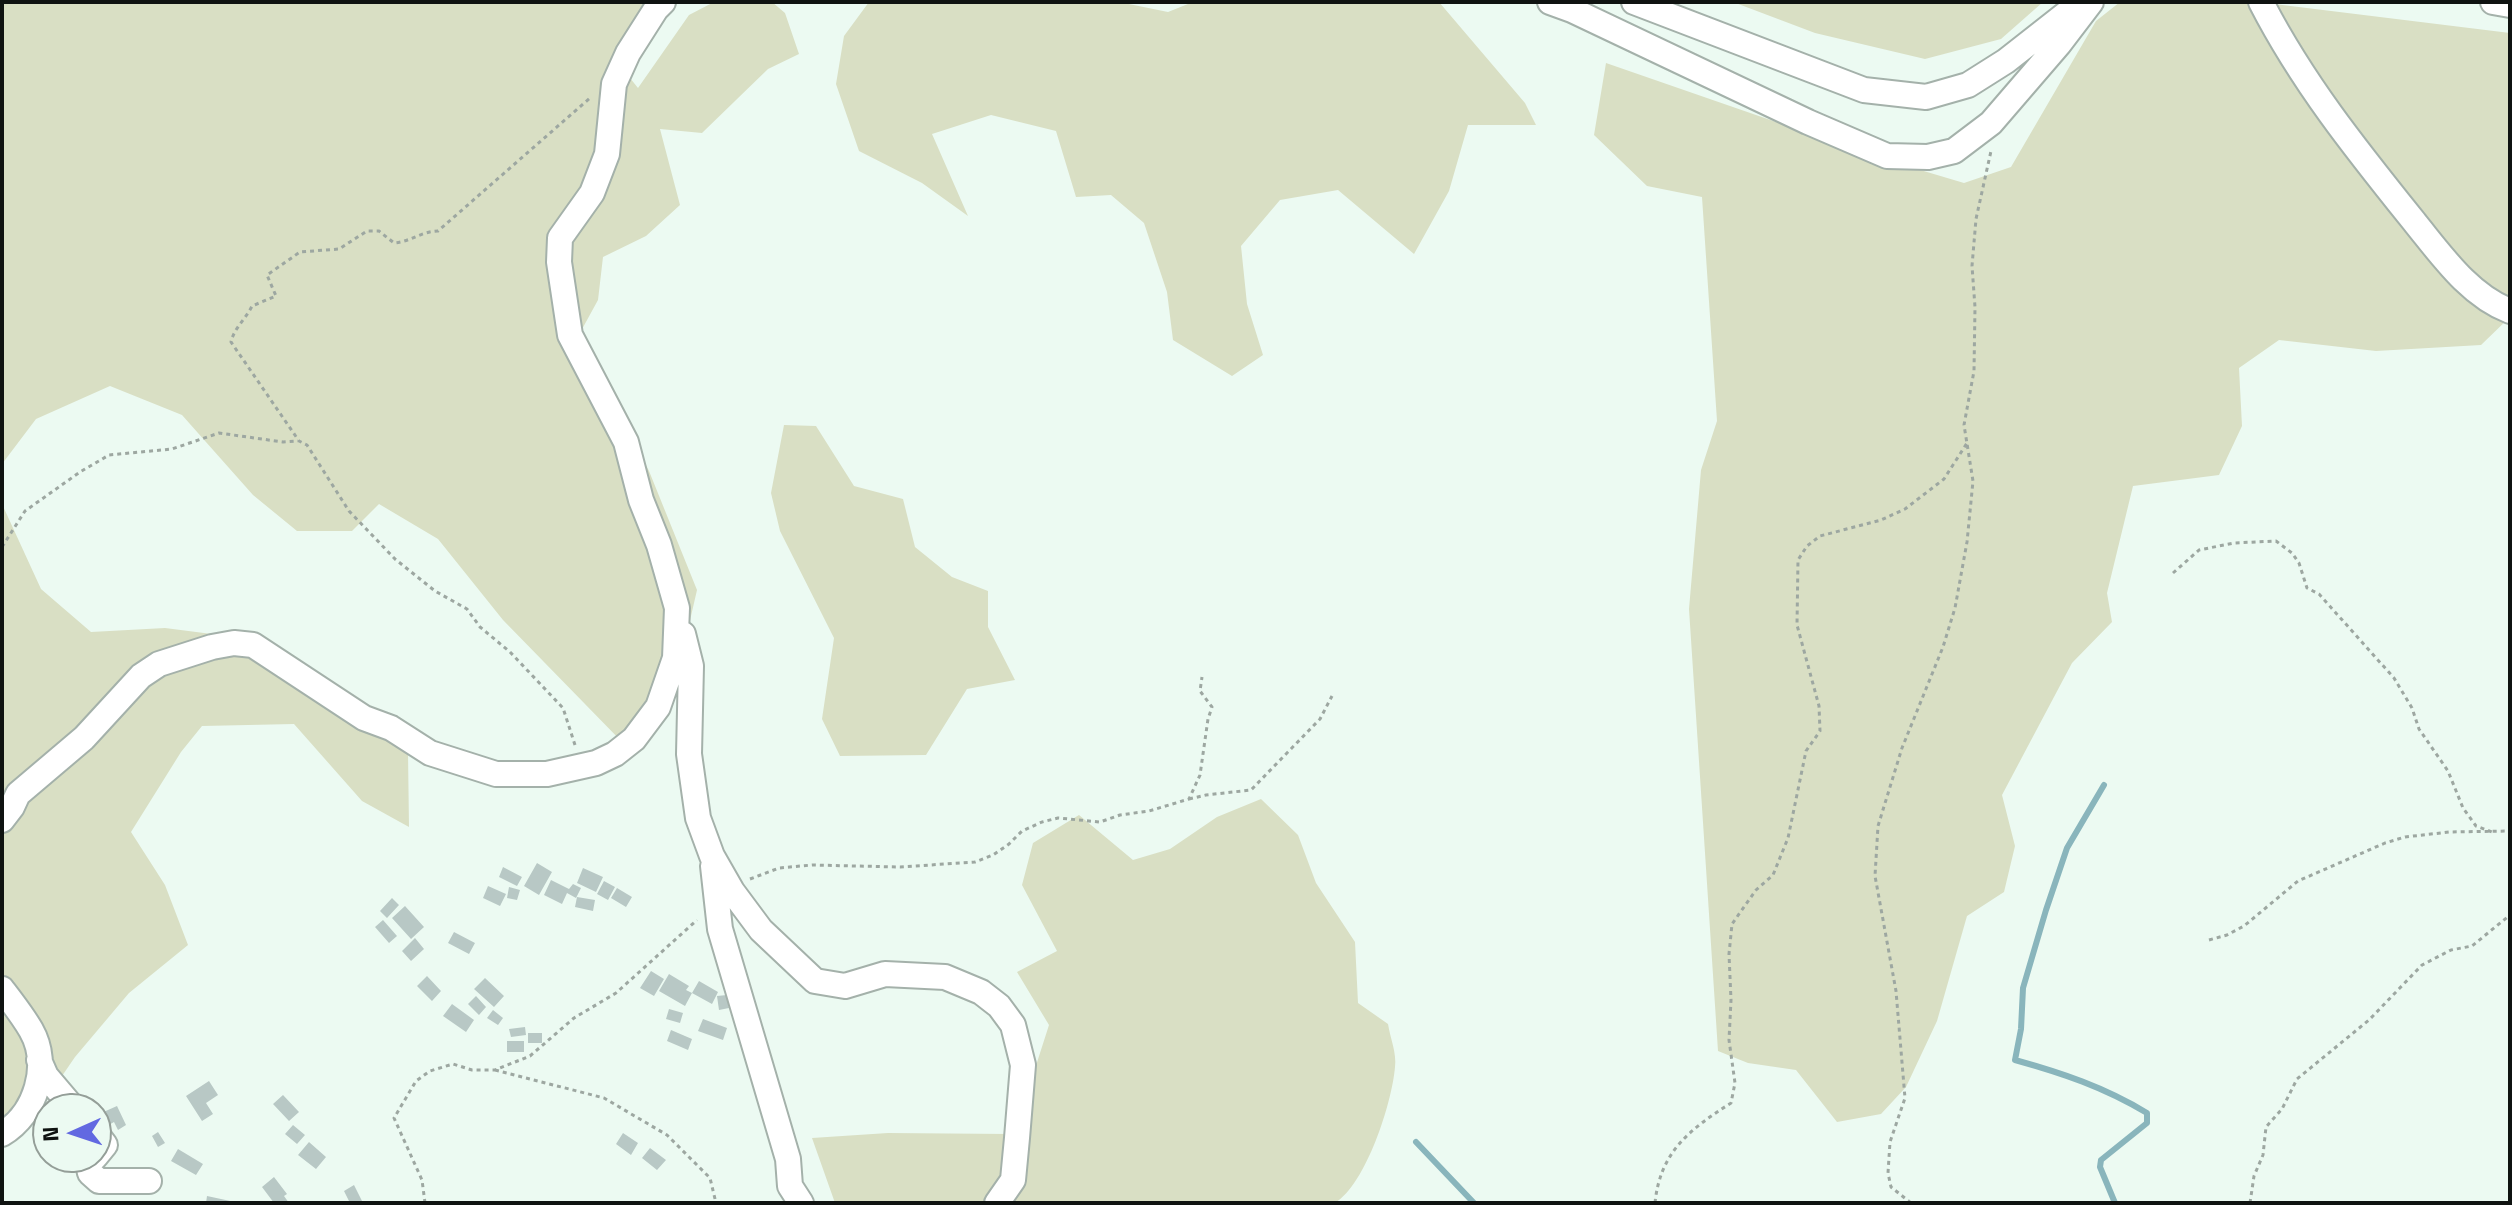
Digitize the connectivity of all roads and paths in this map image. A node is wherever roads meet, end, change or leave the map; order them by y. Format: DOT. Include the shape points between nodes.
graph roads {
  1 [pos="663,2"];
  2 [pos="1550,2"];
  3 [pos="1634,2"];
  4 [pos="2082,2"];
  5 [pos="2091,2"];
  6 [pos="2261,2"];
  7 [pos="2493,2"];
  8 [pos="2510,5"];
  9 [pos="614,84"];
  10 [pos="1992,148"];
  11 [pos="2506,311"];
  12 [pos="299,441"];
  13 [pos="1967,443"];
  14 [pos="2,547"];
  15 [pos="2173,573"];
  16 [pos="677,608"];
  17 [pos="1202,677"];
  18 [pos="1332,696"];
  19 [pos="586,765"];
  20 [pos="1189,799"];
  21 [pos="2,820"];
  22 [pos="2510,831"];
  23 [pos="2492,832"];
  24 [pos="724,896"];
  25 [pos="2510,915"];
  26 [pos="2209,940"];
  27 [pos="2,989"];
  28 [pos="39,1060"];
  29 [pos="495,1070"];
  30 [pos="60,1093"];
  31 [pos="2,1134"];
  32 [pos="90,1173"];
  33 [pos="149,1181"];
  34 [pos="425,1203"];
  35 [pos="716,1203"];
  36 [pos="801,1203"];
  37 [pos="997,1203"];
  38 [pos="1655,1203"];
  39 [pos="1911,1203"];
  40 [pos="2250,1203"];
  1 -- 9 [label="street"];
  2 -- 5 [label="street" via="1887,156 1928,157 1954,151 1991,123"];
  3 -- 4 [label="street" via="1864,90 1926,97 1968,85"];
  6 -- 11 [label="street" via="2314,93 2383,185 2446,263"];
  7 -- 8 [label="street"];
  9 -- 12 [label="path" via="596,92 438,231 394,243 379,231 367,231 339,249 300,252 267,275 276,296 252,306 231,342"];
  9 -- 16 [label="street" via="607,154 592,193 560,238 559,262 570,335 626,442"];
  10 -- 13 [label="path" via="1972,266 1974,371 1964,425"];
  12 -- 14 [label="path" via="219,433 172,449 109,455 25,511"];
  12 -- 19 [label="path" via="307,445 349,511 395,559 467,609 563,708 577,757"];
  13 -- 38 [label="path" via="1944,479 1905,509 1820,536 1798,560 1797,625 1819,706 1820,731 1806,751 1788,838 1773,875 1732,924 1731,1103 1683,1137 1662,1169"];
  13 -- 39 [label="path" via="1973,481 1955,608 1878,826 1875,876 1896,991 1905,1098 1890,1142 1888,1173 1891,1187"];
  15 -- 23 [label="path" via="2199,550 2234,543 2276,541 2292,553 2307,588 2319,594 2394,678 2448,771 2463,808 2476,826"];
  16 -- 19 [label="street" via="675,658 658,707 634,739 615,754"];
  16 -- 24 [label="street" via="691,666 693,792"];
  17 -- 20 [label="path" via="1200,691 1212,707 1200,775"];
  18 -- 20 [label="path" via="1320,719 1251,790"];
  19 -- 21 [label="street" via="547,774 496,774 430,753 364,718 253,645 234,643 172,658 141,676 84,738 18,794"];
  20 -- 24 [label="path" via="1100,822 1042,822 975,862 779,868"];
  22 -- 23 [label="path"];
  23 -- 26 [label="path" via="2449,832 2385,843 2298,881 2244,926"];
  24 -- 29 [label="path" via="616,993 574,1018 530,1056"];
  24 -- 36 [label="street" via="720,929 788,1159 790,1186"];
  24 -- 37 [label="street" via="815,981 845,986 885,974 945,977 999,1006 1013,1025 1023,1065 1013,1180"];
  25 -- 40 [label="path" via="2472,946 2422,965 2369,1020 2297,1079 2266,1127"];
  27 -- 28 [label="street" via="33,1032"];
  28 -- 30 [label="street"];
  28 -- 31 [label="street" via="32,1105"];
  29 -- 34 [label="path" via="453,1064 430,1071 401,1103 394,1118 422,1180"];
  29 -- 35 [label="path" via="604,1098 667,1135 710,1178"];
  32 -- 33 [label="street" via="99,1181"];
}
